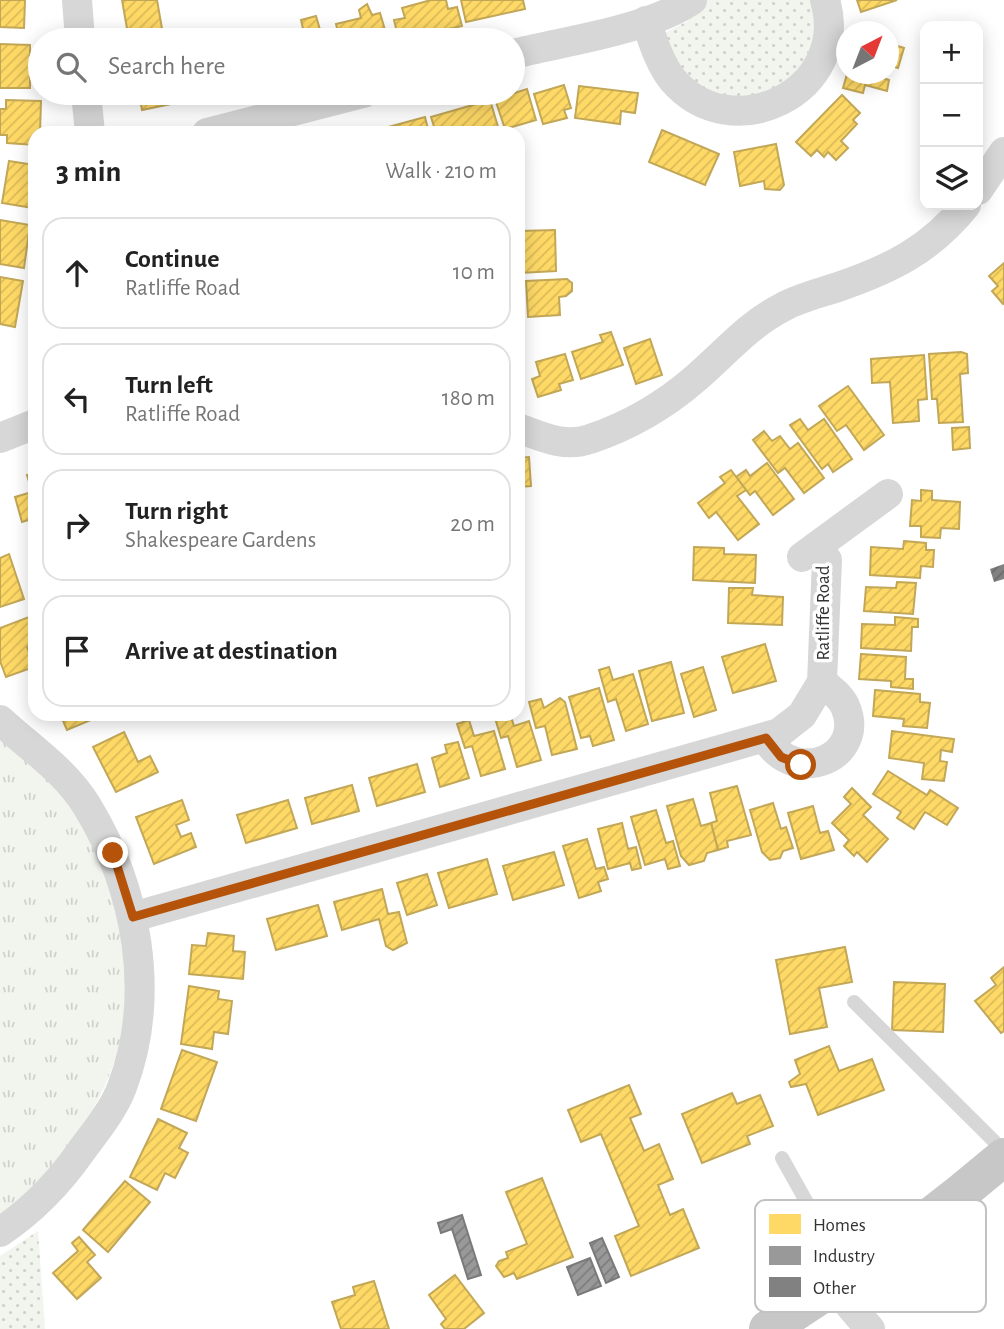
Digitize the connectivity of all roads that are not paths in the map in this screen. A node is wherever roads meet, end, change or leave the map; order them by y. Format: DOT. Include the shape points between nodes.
graph roads {
  1 [pos="77,0"];
  2 [pos="692,0"];
  3 [pos="825,0"];
  4 [pos="646,21"];
  5 [pos="79,28"];
  6 [pos="525,51"];
  7 [pos="87,105"];
  8 [pos="316,105"];
  9 [pos="89,126"];
  10 [pos="234,126"];
  11 [pos="961,210"];
  12 [pos="28,427"];
  13 [pos="525,430"];
  14 [pos="0,438"];
  15 [pos="888,494"];
  16 [pos="822,682"];
  17 [pos="0,720"];
  18 [pos="766,738"];
  19 [pos="133,917"];
  20 [pos="854,1002"];
  21 [pos="1004,1151"];
  22 [pos="1004,1157"];
  23 [pos="782,1158"];
  24 [pos="802,1200"];
  25 [pos="954,1200"];
  26 [pos="0,1232"];
  27 [pos="795,1312"];
  28 [pos="860,1312"];
  29 [pos="768,1329"];
  30 [pos="870,1329"];
  1 -- 5 [label="street"];
  2 -- 4 [label="street"];
  3 -- 4 [label="street" via="829,35 814,71 792,95 745,111 712,107 684,91 664,68"];
  4 -- 6 [label="street"];
  7 -- 9 [label="street"];
  8 -- 10 [label="street"];
  11 -- 13 [label="street" via="930,244 899,261 784,306 740,335 665,402 623,426 568,444"];
  12 -- 14 [label="street"];
  15 -- 16 [label="street, Ratliffe Road" via="809,552 827,560"];
  16 -- 18 [label="street, Ratliffe Road" via="802,715"];
  16 -- 18 [label="street, Ratliffe Road" via="839,696 848,717 839,749 822,762 801,765 781,757"];
  17 -- 19 [label="street" via="54,765 86,804 113,853"];
  18 -- 19 [label="street, Ratliffe Road"];
  19 -- 26 [label="street" via="140,961 138,1009 135,1043 121,1089 71,1165 30,1212"];
  20 -- 21 [label="lane"];
  22 -- 25 [label="highway"];
  23 -- 24 [label="lane"];
  27 -- 29 [label="highway"];
  28 -- 30 [label="street"];
}
